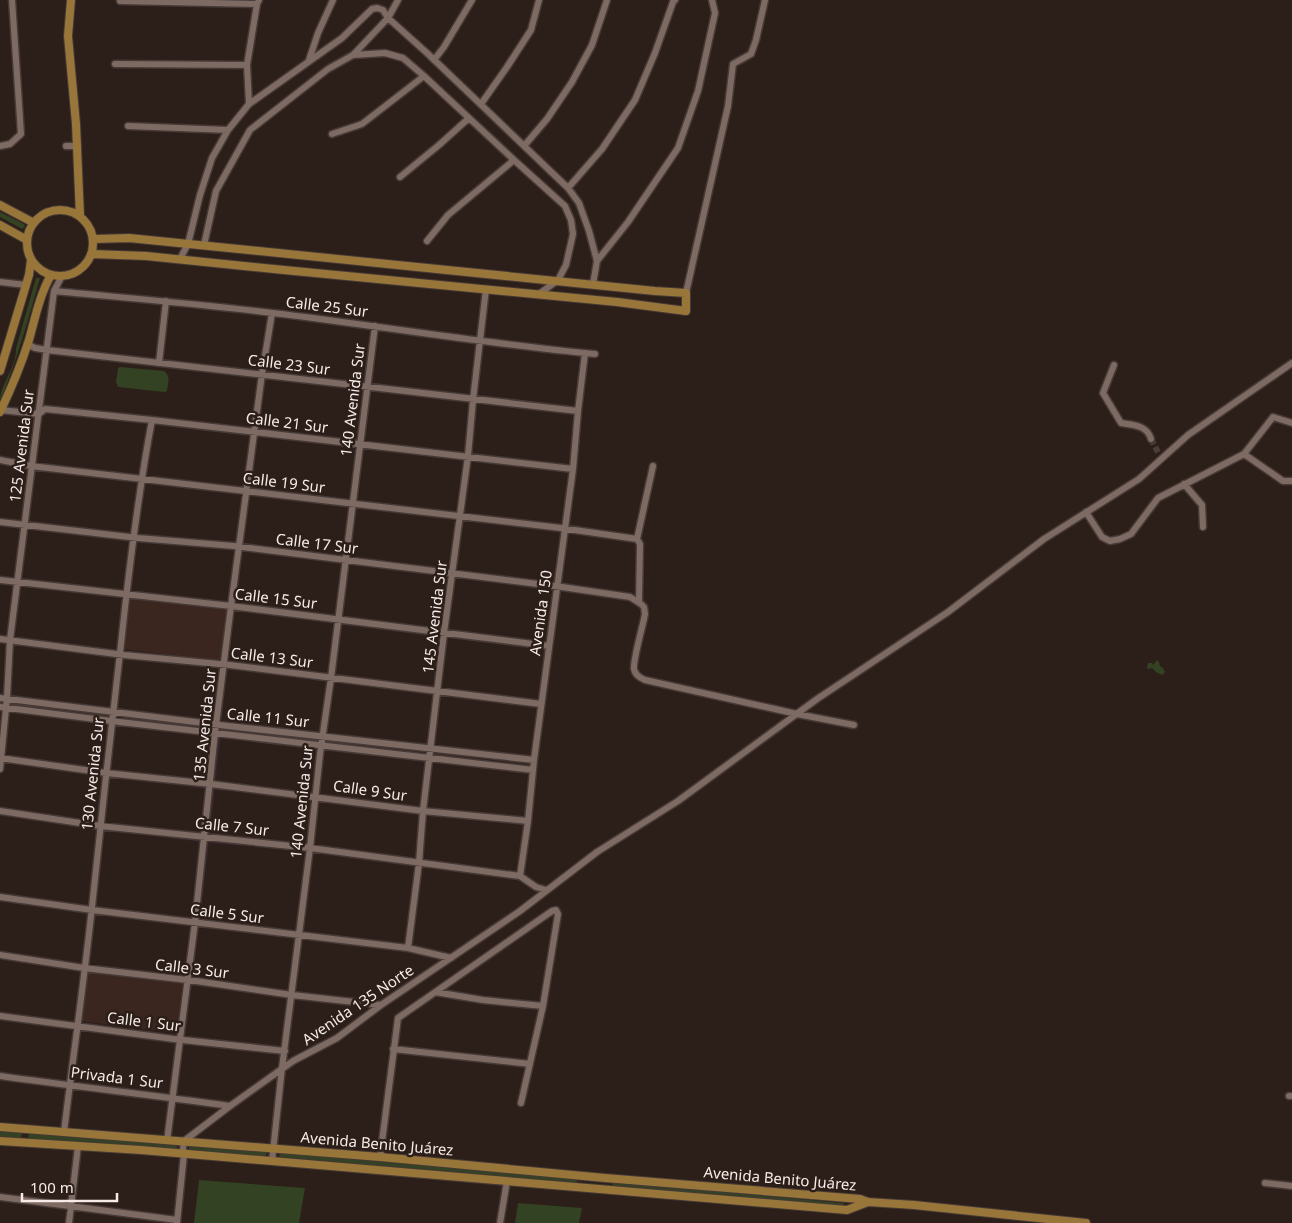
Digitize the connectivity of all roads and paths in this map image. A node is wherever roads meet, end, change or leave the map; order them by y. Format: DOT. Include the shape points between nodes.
graph roads {
  1 [pos="12,0"];
  2 [pos="71,0"];
  3 [pos="333,0"];
  4 [pos="379,0"];
  5 [pos="398,0"];
  6 [pos="472,0"];
  7 [pos="540,0"];
  8 [pos="607,0"];
  9 [pos="675,0"];
  10 [pos="712,0"];
  11 [pos="765,0"];
  12 [pos="120,1"];
  13 [pos="258,2"];
  14 [pos="372,10"];
  15 [pos="388,18"];
  16 [pos="353,55"];
  17 [pos="309,60"];
  18 [pos="434,60"];
  19 [pos="115,64"];
  20 [pos="247,65"];
  21 [pos="424,76"];
  22 [pos="249,104"];
  23 [pos="481,104"];
  24 [pos="469,118"];
  25 [pos="128,126"];
  26 [pos="228,130"];
  27 [pos="332,134"];
  28 [pos="0,146"];
  29 [pos="66,146"];
  30 [pos="78,146"];
  31 [pos="524,146"];
  32 [pos="514,160"];
  33 [pos="400,177"];
  34 [pos="568,188"];
  35 [pos="0,205"];
  36 [pos="80,216"];
  37 [pos="34,223"];
  38 [pos="0,225"];
  39 [pos="27,240"];
  40 [pos="94,240"];
  41 [pos="427,241"];
  42 [pos="188,244"];
  43 [pos="204,245"];
  44 [pos="91,254"];
  45 [pos="180,259"];
  46 [pos="31,260"];
  47 [pos="350,260"];
  48 [pos="597,261"];
  49 [pos="52,275"];
  50 [pos="62,276"];
  51 [pos="354,277"];
  52 [pos="558,280"];
  53 [pos="0,282"];
  54 [pos="593,284"];
  55 [pos="26,285"];
  56 [pos="486,289"];
  57 [pos="54,291"];
  58 [pos="686,293"];
  59 [pos="539,294"];
  60 [pos="166,301"];
  61 [pos="272,313"];
  62 [pos="375,326"];
  63 [pos="481,340"];
  64 [pos="27,344"];
  65 [pos="47,350"];
  66 [pos="585,353"];
  67 [pos="3,354"];
  68 [pos="595,354"];
  69 [pos="159,363"];
  70 [pos="1292,363"];
  71 [pos="1114,365"];
  72 [pos="0,371"];
  73 [pos="262,374"];
  74 [pos="368,386"];
  75 [pos="473,400"];
  76 [pos="0,411"];
  77 [pos="578,411"];
  78 [pos="39,414"];
  79 [pos="152,420"];
  80 [pos="1292,423"];
  81 [pos="254,432"];
  82 [pos="1152,439"];
  83 [pos="360,444"];
  84 [pos="1244,454"];
  85 [pos="468,456"];
  86 [pos="0,460"];
  87 [pos="32,466"];
  88 [pos="653,466"];
  89 [pos="573,469"];
  90 [pos="141,479"];
  91 [pos="1292,481"];
  92 [pos="1184,484"];
  93 [pos="247,491"];
  94 [pos="353,504"];
  95 [pos="1086,512"];
  96 [pos="461,516"];
  97 [pos="0,522"];
  98 [pos="24,525"];
  99 [pos="1203,527"];
  100 [pos="565,529"];
  101 [pos="133,537"];
  102 [pos="637,539"];
  103 [pos="239,547"];
  104 [pos="346,561"];
  105 [pos="453,573"];
  106 [pos="0,580"];
  107 [pos="18,583"];
  108 [pos="558,586"];
  109 [pos="126,595"];
  110 [pos="639,602"];
  111 [pos="231,606"];
  112 [pos="338,619"];
  113 [pos="444,633"];
  114 [pos="0,639"];
  115 [pos="10,640"];
  116 [pos="549,646"];
  117 [pos="120,654"];
  118 [pos="224,665"];
  119 [pos="331,678"];
  120 [pos="438,691"];
  121 [pos="3,698"];
  122 [pos="541,704"];
  123 [pos="3,707"];
  124 [pos="112,712"];
  125 [pos="797,714"];
  126 [pos="112,721"];
  127 [pos="216,724"];
  128 [pos="854,725"];
  129 [pos="215,733"];
  130 [pos="322,736"];
  131 [pos="321,746"];
  132 [pos="430,750"];
  133 [pos="1,758"];
  134 [pos="429,758"];
  135 [pos="534,760"];
  136 [pos="0,769"];
  137 [pos="532,770"];
  138 [pos="106,773"];
  139 [pos="211,784"];
  140 [pos="315,796"];
  141 [pos="0,811"];
  142 [pos="423,811"];
  143 [pos="528,821"];
  144 [pos="100,826"];
  145 [pos="204,837"];
  146 [pos="310,848"];
  147 [pos="418,863"];
  148 [pos="520,876"];
  149 [pos="546,890"];
  150 [pos="0,897"];
  151 [pos="92,910"];
  152 [pos="195,922"];
  153 [pos="299,936"];
  154 [pos="408,948"];
  155 [pos="0,955"];
  156 [pos="451,958"];
  157 [pos="84,968"];
  158 [pos="188,980"];
  159 [pos="435,992"];
  160 [pos="292,995"];
  161 [pos="381,1005"];
  162 [pos="543,1006"];
  163 [pos="0,1016"];
  164 [pos="78,1026"];
  165 [pos="180,1039"];
  166 [pos="393,1050"];
  167 [pos="284,1051"];
  168 [pos="530,1064"];
  169 [pos="282,1068"];
  170 [pos="0,1076"];
  171 [pos="69,1086"];
  172 [pos="172,1097"];
  173 [pos="521,1103"];
  174 [pos="230,1106"];
  175 [pos="0,1127"];
  176 [pos="23,1129"];
  177 [pos="64,1132"];
  178 [pos="0,1141"];
  179 [pos="167,1141"];
  180 [pos="21,1142"];
  181 [pos="184,1142"];
  182 [pos="78,1146"];
  183 [pos="274,1149"];
  184 [pos="184,1154"];
  185 [pos="380,1157"];
  186 [pos="272,1161"];
  187 [pos="507,1182"];
  188 [pos="1265,1183"];
  189 [pos="1292,1186"];
  190 [pos="0,1197"];
  191 [pos="868,1202"];
  192 [pos="71,1206"];
  193 [pos="177,1221"];
  194 [pos="69,1223"];
  195 [pos="500,1223"];
  196 [pos="1086,1223"];
  1 -- 28 [label="street" via="21,134 10,144"];
  2 -- 30 [label="main road" via="68,36"];
  3 -- 17 [label="street"];
  4 -- 14 [label="street"];
  5 -- 15 [label="street"];
  6 -- 18 [label="street"];
  7 -- 23 [label="street" via="531,30"];
  8 -- 31 [label="street" via="592,45 572,82"];
  9 -- 34 [label="street" via="635,100 602,149"];
  10 -- 48 [label="street" via="715,13 698,90 678,148"];
  11 -- 58 [label="street" via="751,54 733,64 721,141"];
  12 -- 13 [label="street"];
  13 -- 20 [label="street"];
  14 -- 15 [label="street" via="383,10"];
  14 -- 17 [label="street" via="342,38"];
  15 -- 16 [label="street"];
  15 -- 18 [label="street"];
  16 -- 21 [label="street" via="385,53 403,58"];
  16 -- 43 [label="street" via="328,69 250,130 216,191"];
  17 -- 22 [label="street"];
  18 -- 23 [label="street"];
  19 -- 20 [label="street"];
  20 -- 22 [label="street"];
  21 -- 24 [label="street"];
  21 -- 27 [label="street" via="362,124"];
  22 -- 26 [label="street"];
  23 -- 31 [label="street"];
  24 -- 32 [label="street"];
  24 -- 33 [label="street"];
  25 -- 26 [label="street"];
  26 -- 42 [label="street" via="212,158"];
  29 -- 30 [label="street"];
  30 -- 36 [label="main road"];
  31 -- 34 [label="street"];
  32 -- 41 [label="street" via="448,215"];
  32 -- 52 [label="street" via="565,206 571,220 573,234 566,265"];
  34 -- 48 [label="street" via="589,230"];
  35 -- 37 [label="main road"];
  36 -- 37 [label="main road" via="58,210 46,213"];
  36 -- 40 [label="main road" via="87,223"];
  37 -- 39 [label="main road"];
  38 -- 39 [label="main road"];
  39 -- 46 [label="main road"];
  40 -- 42 [label="main road" via="129,238"];
  40 -- 44 [label="main road"];
  42 -- 43 [label="main road"];
  42 -- 45 [label="street"];
  43 -- 47 [label="main road"];
  44 -- 45 [label="main road"];
  44 -- 50 [label="main road" via="83,267"];
  45 -- 51 [label="main road"];
  46 -- 49 [label="main road"];
  46 -- 55 [label="main road"];
  47 -- 51 [label="main road"];
  47 -- 52 [label="main road"];
  48 -- 54 [label="street"];
  49 -- 50 [label="main road"];
  49 -- 64 [label="main road" via="45,286"];
  50 -- 57 [label="street, 125 Avenida Sur"];
  51 -- 56 [label="main road"];
  52 -- 54 [label="main road"];
  52 -- 59 [label="street"];
  53 -- 55 [label="street"];
  54 -- 58 [label="main road"];
  55 -- 67 [label="main road"];
  56 -- 59 [label="main road"];
  56 -- 63 [label="street, 145 Avenida Sur"];
  57 -- 60 [label="street, Calle 25 Sur"];
  57 -- 65 [label="street, 125 Avenida Sur"];
  58 -- 59 [label="main road" via="686,310"];
  60 -- 61 [label="street, Calle 25 Sur"];
  60 -- 69 [label="street"];
  61 -- 62 [label="street, Calle 25 Sur"];
  61 -- 73 [label="street, 135 Avenida Sur"];
  62 -- 63 [label="street, Calle 25 Sur"];
  62 -- 74 [label="street, 140 Avenida Sur"];
  63 -- 66 [label="street, Calle 25 Sur"];
  63 -- 75 [label="street, 145 Avenida Sur"];
  64 -- 65 [label="street, Calle 23 Sur"];
  64 -- 76 [label="main road"];
  65 -- 69 [label="street, Calle 23 Sur"];
  65 -- 78 [label="street, 125 Avenida Sur"];
  66 -- 68 [label="street, Calle 25 Sur"];
  66 -- 77 [label="street, Avenida 150"];
  67 -- 72 [label="main road"];
  69 -- 73 [label="street, Calle 23 Sur"];
  70 -- 95 [label="street, Avenida 135 Norte" via="1160,456 1139,479"];
  71 -- 82 [label="street" via="1103,393 1121,423 1140,426"];
  73 -- 74 [label="street, Calle 23 Sur"];
  73 -- 81 [label="street, 135 Avenida Sur"];
  74 -- 75 [label="street, Calle 23 Sur"];
  74 -- 83 [label="street, 140 Avenida Sur"];
  75 -- 77 [label="street, Calle 23 Sur"];
  75 -- 85 [label="street, 145 Avenida Sur"];
  76 -- 78 [label="street, Calle 21 Sur"];
  77 -- 89 [label="street, Avenida 150"];
  78 -- 79 [label="street, Calle 21 Sur" via="45,409"];
  78 -- 87 [label="street, 125 Avenida Sur"];
  79 -- 81 [label="street, Calle 21 Sur"];
  79 -- 90 [label="street, 130 Avenida Sur"];
  80 -- 84 [label="street" via="1273,417"];
  81 -- 83 [label="street, Calle 21 Sur"];
  81 -- 93 [label="street, 135 Avenida Sur"];
  83 -- 85 [label="street, Calle 21 Sur"];
  83 -- 94 [label="street, 140 Avenida Sur"];
  84 -- 91 [label="street" via="1283,481"];
  84 -- 92 [label="street"];
  85 -- 89 [label="street, Calle 21 Sur"];
  85 -- 96 [label="street, 145 Avenida Sur"];
  86 -- 87 [label="street, Calle 19 Sur"];
  87 -- 90 [label="street, Calle 19 Sur"];
  87 -- 98 [label="street, 125 Avenida Sur"];
  88 -- 102 [label="street"];
  89 -- 100 [label="street, Avenida 150"];
  90 -- 93 [label="street, Calle 19 Sur"];
  90 -- 101 [label="street, 130 Avenida Sur"];
  92 -- 95 [label="street" via="1158,498 1131,534 1120,539 1110,541 1102,537"];
  92 -- 99 [label="street" via="1202,506"];
  93 -- 94 [label="street, Calle 19 Sur"];
  93 -- 103 [label="street, 135 Avenida Sur"];
  94 -- 96 [label="street, Calle 19 Sur"];
  94 -- 104 [label="street, 140 Avenida Sur"];
  95 -- 125 [label="street, Avenida 135 Norte" via="1044,538 948,612"];
  96 -- 100 [label="street, Calle 19 Sur"];
  96 -- 105 [label="street, 145 Avenida Sur"];
  97 -- 98 [label="street, Calle 17 Sur"];
  98 -- 101 [label="street, Calle 17 Sur"];
  98 -- 107 [label="street, 125 Avenida Sur"];
  100 -- 102 [label="street"];
  100 -- 108 [label="street, Avenida 150"];
  101 -- 103 [label="street, Calle 17 Sur"];
  101 -- 109 [label="street, 130 Avenida Sur"];
  102 -- 110 [label="street" via="640,544"];
  103 -- 104 [label="street, Calle 17 Sur"];
  103 -- 111 [label="street, 135 Avenida Sur"];
  104 -- 105 [label="street, Calle 17 Sur"];
  104 -- 112 [label="street, 140 Avenida Sur"];
  105 -- 108 [label="street, Calle 17 Sur"];
  105 -- 113 [label="street, 145 Avenida Sur"];
  106 -- 107 [label="street, Calle 15 Sur"];
  107 -- 109 [label="street, Calle 15 Sur"];
  107 -- 115 [label="street, 125 Avenida Sur"];
  108 -- 110 [label="street, Calle 17 Sur" via="630,597"];
  108 -- 116 [label="street, Avenida 150"];
  109 -- 111 [label="street, Calle 15 Sur"];
  109 -- 117 [label="street, 130 Avenida Sur"];
  110 -- 125 [label="street" via="645,614 634,664 641,678"];
  111 -- 112 [label="street, Calle 15 Sur"];
  111 -- 118 [label="street, 135 Avenida Sur"];
  112 -- 113 [label="street, Calle 15 Sur"];
  112 -- 119 [label="street, 140 Avenida Sur"];
  113 -- 116 [label="street, Calle 15 Sur"];
  113 -- 120 [label="street, 145 Avenida Sur"];
  114 -- 115 [label="street, Calle 13 Sur"];
  115 -- 117 [label="street, Calle 13 Sur"];
  115 -- 121 [label="street, 125 Avenida Sur"];
  116 -- 122 [label="street, Avenida 150"];
  117 -- 118 [label="street, Calle 13 Sur"];
  117 -- 124 [label="street, 130 Avenida Sur"];
  118 -- 119 [label="street, Calle 13 Sur"];
  118 -- 127 [label="street, 135 Avenida Sur"];
  119 -- 120 [label="street, Calle 13 Sur"];
  119 -- 130 [label="street, 140 Avenida Sur"];
  120 -- 122 [label="street, Calle 13 Sur"];
  120 -- 132 [label="street, 145 Avenida Sur"];
  121 -- 123 [label="street, 125 Avenida Sur"];
  121 -- 124 [label="street, Calle 11 Sur"];
  122 -- 135 [label="street, Avenida 150"];
  123 -- 126 [label="street, Calle 11 Sur"];
  123 -- 133 [label="street, 125 Avenida Sur"];
  124 -- 126 [label="street, 130 Avenida Sur"];
  124 -- 127 [label="street, Calle 11 Sur"];
  125 -- 128 [label="street"];
  125 -- 149 [label="street, Avenida 135 Norte" via="678,801 597,852"];
  126 -- 129 [label="street, Calle 11 Sur"];
  126 -- 138 [label="street, 130 Avenida Sur"];
  127 -- 129 [label="street, 135 Avenida Sur"];
  127 -- 130 [label="street, Calle 11 Sur"];
  129 -- 131 [label="street, Calle 11 Sur"];
  129 -- 139 [label="street, 135 Avenida Sur"];
  130 -- 131 [label="street, 140 Avenida Sur"];
  130 -- 132 [label="street, Calle 11 Sur"];
  131 -- 134 [label="street, Calle 11 Sur"];
  131 -- 140 [label="street, 140 Avenida Sur"];
  132 -- 134 [label="street, 145 Avenida Sur"];
  132 -- 135 [label="street, Calle 11 Sur"];
  133 -- 136 [label="street, 125 Avenida Sur"];
  133 -- 138 [label="street, Calle 9 Sur"];
  134 -- 137 [label="street, Calle 11 Sur"];
  134 -- 142 [label="street, 145 Avenida Sur"];
  135 -- 137 [label="street, Avenida 150"];
  137 -- 143 [label="street, Avenida 150"];
  138 -- 139 [label="street, Calle 9 Sur"];
  138 -- 144 [label="street, 130 Avenida Sur"];
  139 -- 140 [label="street, Calle 9 Sur"];
  139 -- 145 [label="street, 135 Avenida Sur"];
  140 -- 142 [label="street, Calle 9 Sur"];
  140 -- 146 [label="street, 140 Avenida Sur"];
  141 -- 144 [label="street, Calle 7 Sur"];
  142 -- 143 [label="street, Calle 9 Sur"];
  142 -- 147 [label="street, 145 Avenida Sur"];
  143 -- 148 [label="street, Avenida 150"];
  144 -- 145 [label="street, Calle 7 Sur"];
  144 -- 151 [label="street, 130 Avenida Sur"];
  145 -- 146 [label="street, Calle 7 Sur"];
  145 -- 152 [label="street, 135 Avenida Sur"];
  146 -- 147 [label="street, Calle 7 Sur"];
  146 -- 153 [label="street, 140 Avenida Sur"];
  147 -- 148 [label="street, Calle 7 Sur"];
  147 -- 154 [label="street, 145 Avenida Sur"];
  148 -- 149 [label="street, Calle 7 Sur"];
  149 -- 156 [label="street, Avenida 135 Norte"];
  150 -- 151 [label="street, Calle 5 Sur"];
  151 -- 152 [label="street, Calle 5 Sur"];
  151 -- 157 [label="street, 130 Avenida Sur"];
  152 -- 153 [label="street, Calle 5 Sur"];
  152 -- 158 [label="street, 135 Avenida Sur"];
  153 -- 154 [label="street, Calle 5 Sur"];
  153 -- 160 [label="street, 140 Avenida Sur"];
  154 -- 156 [label="street, Calle 5 Sur"];
  155 -- 157 [label="street, Calle 3 Sur"];
  156 -- 161 [label="street, Avenida 135 Norte"];
  157 -- 158 [label="street, Calle 3 Sur"];
  157 -- 164 [label="street, 130 Avenida Sur"];
  158 -- 160 [label="street, Calle 3 Sur"];
  158 -- 165 [label="street, 135 Avenida Sur"];
  159 -- 162 [label="street"];
  159 -- 162 [label="street" via="556,910 558,914"];
  159 -- 166 [label="street" via="398,1018"];
  160 -- 161 [label="street, Calle 3 Sur"];
  160 -- 167 [label="street, 140 Avenida Sur"];
  161 -- 169 [label="street, Avenida 135 Norte" via="337,1038"];
  162 -- 168 [label="street"];
  163 -- 164 [label="street, Calle 1 Sur"];
  164 -- 165 [label="street, Calle 1 Sur"];
  164 -- 171 [label="street, 130 Avenida Sur"];
  165 -- 167 [label="street, Calle 1 Sur"];
  165 -- 172 [label="street, 135 Avenida Sur"];
  166 -- 168 [label="street"];
  166 -- 185 [label="street"];
  167 -- 169 [label="street, 140 Avenida Sur"];
  168 -- 173 [label="street"];
  169 -- 174 [label="street, Avenida 135 Norte"];
  169 -- 183 [label="street, 140 Avenida Sur"];
  170 -- 171 [label="street, Privada 1 Sur"];
  171 -- 172 [label="street, Privada 1 Sur"];
  171 -- 177 [label="street, 130 Avenida Sur"];
  172 -- 174 [label="street, Privada 1 Sur"];
  172 -- 179 [label="street, 135 Avenida Sur"];
  174 -- 181 [label="street, Avenida 135 Norte"];
  175 -- 176 [label="main road, Avenida Benito Juárez"];
  176 -- 177 [label="main road, Avenida Benito Juárez"];
  176 -- 180 [label="main road" via="25,1136"];
  177 -- 179 [label="main road, Avenida Benito Juárez"];
  178 -- 180 [label="main road, Avenida Benito Juárez"];
  179 -- 181 [label="main road, Avenida Benito Juárez"];
  180 -- 182 [label="main road, Avenida Benito Juárez"];
  181 -- 183 [label="main road, Avenida Benito Juárez"];
  181 -- 184 [label="street"];
  182 -- 184 [label="main road, Avenida Benito Juárez"];
  182 -- 192 [label="street"];
  183 -- 185 [label="main road, Avenida Benito Juárez"];
  183 -- 186 [label="street, 140 Avenida Sur"];
  184 -- 186 [label="main road, Avenida Benito Juárez"];
  184 -- 193 [label="street"];
  185 -- 191 [label="main road, Avenida Benito Juárez"];
  186 -- 187 [label="main road, Avenida Benito Juárez"];
  187 -- 191 [label="main road, Avenida Benito Juárez" via="846,1210"];
  187 -- 195 [label="street"];
  188 -- 189 [label="street"];
  190 -- 192 [label="street"];
  191 -- 196 [label="main road"];
  192 -- 193 [label="street"];
  192 -- 194 [label="street"];
}
